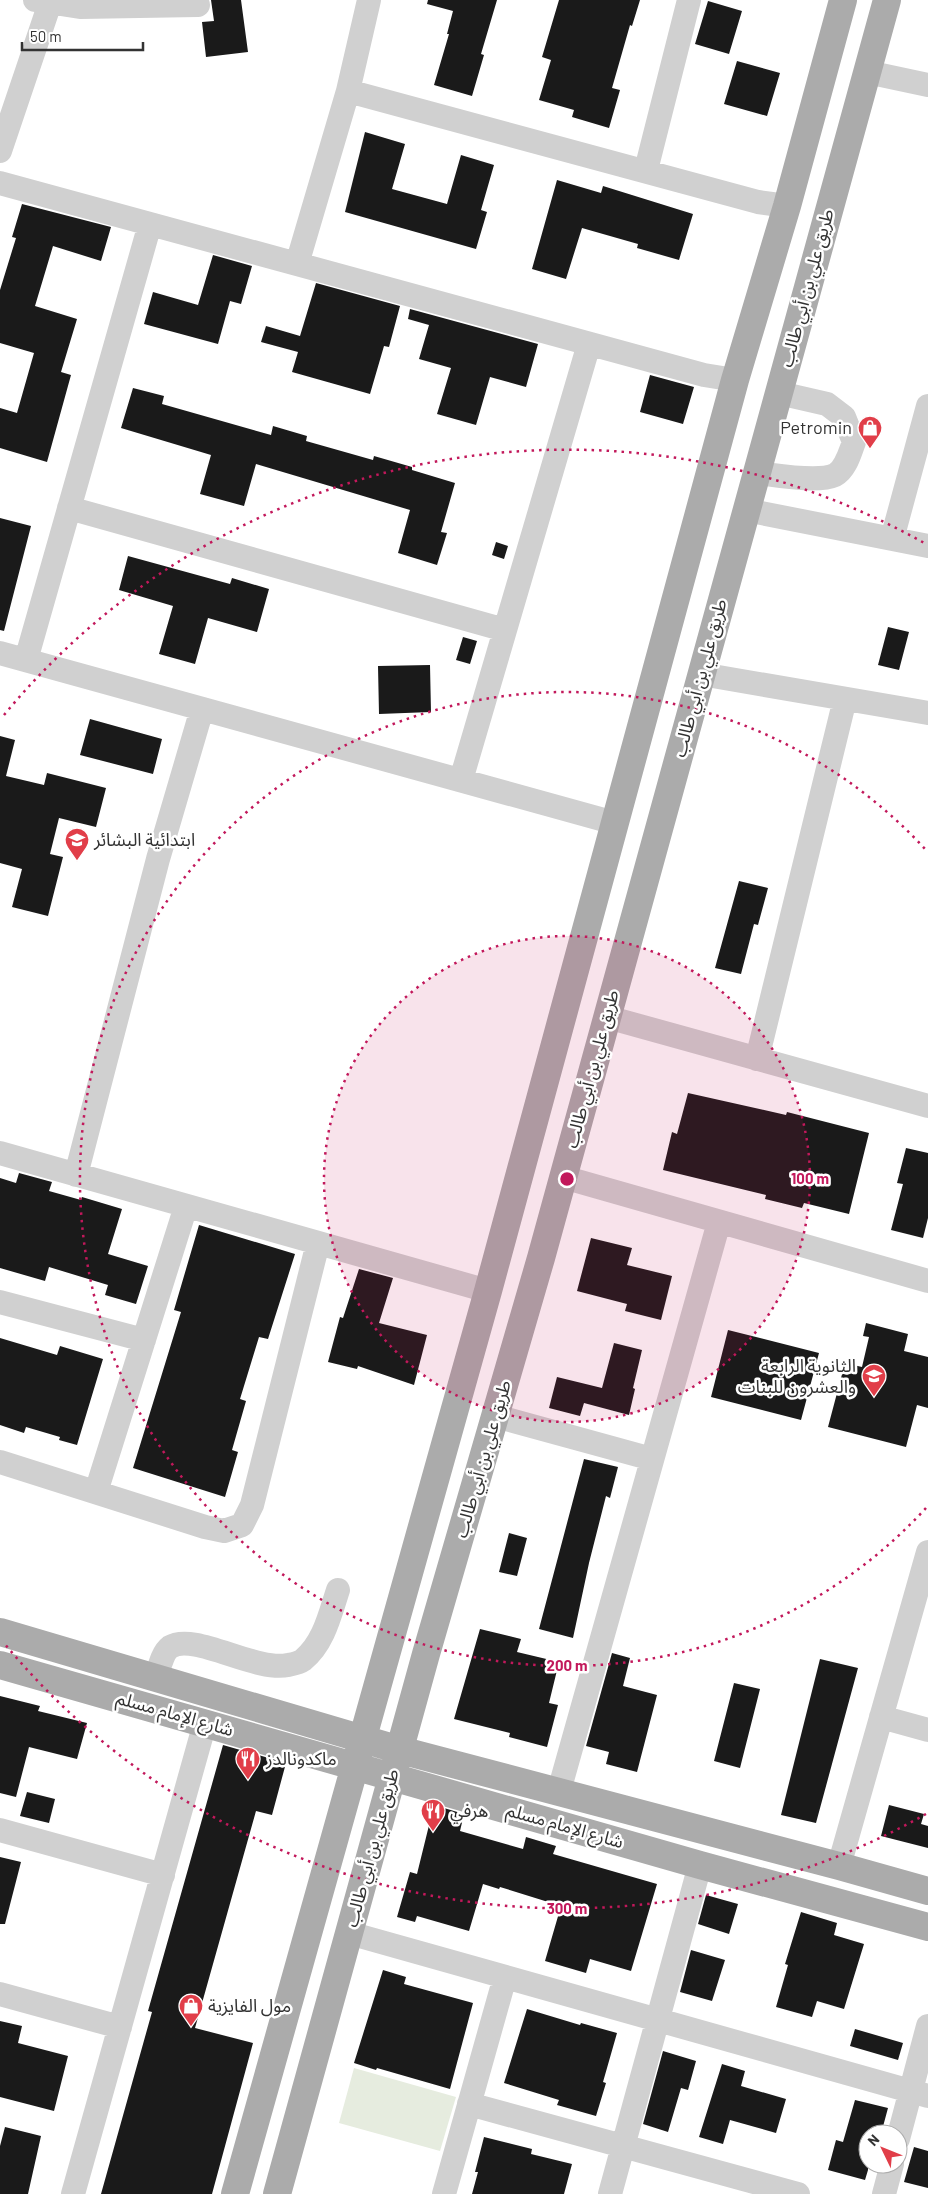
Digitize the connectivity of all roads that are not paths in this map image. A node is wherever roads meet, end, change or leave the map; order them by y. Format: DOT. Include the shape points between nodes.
graph roads {
  1 [pos="368,0"];
  2 [pos="689,0"];
  3 [pos="843,0"];
  4 [pos="887,0"];
  5 [pos="46,1"];
  6 [pos="198,5"];
  7 [pos="867,72"];
  8 [pos="928,85"];
  9 [pos="348,91"];
  10 [pos="0,151"];
  11 [pos="646,170"];
  12 [pos="0,183"];
  13 [pos="787,206"];
  14 [pos="150,224"];
  15 [pos="297,264"];
  16 [pos="589,344"];
  17 [pos="735,380"];
  18 [pos="779,393"];
  19 [pos="928,406"];
  20 [pos="757,473"];
  21 [pos="69,508"];
  22 [pos="746,510"];
  23 [pos="892,539"];
  24 [pos="928,546"];
  25 [pos="505,630"];
  26 [pos="0,653"];
  27 [pos="26,660"];
  28 [pos="701,674"];
  29 [pos="845,699"];
  30 [pos="202,709"];
  31 [pos="928,713"];
  32 [pos="461,780"];
  33 [pos="615,823"];
  34 [pos="607,1017"];
  35 [pos="757,1059"];
  36 [pos="928,1106"];
  37 [pos="0,1154"];
  38 [pos="76,1175"];
  39 [pos="562,1178"];
  40 [pos="186,1206"];
  41 [pos="719,1222"];
  42 [pos="318,1242"];
  43 [pos="928,1281"];
  44 [pos="488,1291"];
  45 [pos="0,1302"];
  46 [pos="144,1340"];
  47 [pos="495,1416"];
  48 [pos="652,1459"];
  49 [pos="0,1462"];
  50 [pos="96,1492"];
  51 [pos="927,1557"];
  52 [pos="338,1590"];
  53 [pos="0,1632"];
  54 [pos="0,1665"];
  55 [pos="156,1678"];
  56 [pos="881,1717"];
  57 [pos="205,1723"];
  58 [pos="928,1730"];
  59 [pos="364,1739"];
  60 [pos="400,1750"];
  61 [pos="355,1765"];
  62 [pos="392,1776"];
  63 [pos="559,1791"];
  64 [pos="0,1830"];
  65 [pos="700,1865"];
  66 [pos="839,1866"];
  67 [pos="163,1875"];
  68 [pos="928,1892"];
  69 [pos="928,1927"];
  70 [pos="349,1933"];
  71 [pos="505,1977"];
  72 [pos="0,1994"];
  73 [pos="657,2020"];
  74 [pos="928,2026"];
  75 [pos="120,2028"];
  76 [pos="919,2094"];
  77 [pos="469,2104"];
  78 [pos="905,2124"];
  79 [pos="623,2147"];
  80 [pos="889,2174"];
  81 [pos="757,2189"];
  82 [pos="73,2194"];
  83 [pos="235,2194"];
  84 [pos="277,2194"];
  85 [pos="444,2194"];
  86 [pos="610,2194"];
  87 [pos="798,2194"];
  88 [pos="884,2194"];
  1 -- 9 [label="street"];
  2 -- 11 [label="street"];
  3 -- 13 [label="main road"];
  4 -- 7 [label="main road, طريق علي بن أبي طالب"];
  5 -- 6 [label="street" via="80,7"];
  5 -- 10 [label="street"];
  7 -- 8 [label="street"];
  7 -- 18 [label="main road, طريق علي بن أبي طالب"];
  9 -- 11 [label="street"];
  9 -- 15 [label="street"];
  11 -- 13 [label="street" via="758,202"];
  12 -- 14 [label="street"];
  13 -- 17 [label="main road"];
  14 -- 15 [label="street"];
  14 -- 21 [label="street"];
  15 -- 16 [label="street"];
  16 -- 17 [label="street" via="704,375"];
  16 -- 25 [label="street"];
  17 -- 33 [label="main road"];
  18 -- 20 [label="main road, طريق علي بن أبي طالب"];
  18 -- 20 [label="street" via="827,404 844,417 854,442 848,460 835,474 808,479"];
  19 -- 23 [label="street"];
  20 -- 22 [label="main road, طريق علي بن أبي طالب"];
  21 -- 25 [label="street"];
  21 -- 27 [label="street"];
  22 -- 23 [label="street"];
  22 -- 28 [label="main road, طريق علي بن أبي طالب"];
  23 -- 24 [label="street"];
  25 -- 32 [label="street"];
  26 -- 27 [label="street"];
  27 -- 30 [label="street"];
  28 -- 29 [label="street"];
  28 -- 34 [label="main road, طريق علي بن أبي طالب"];
  29 -- 31 [label="street"];
  29 -- 35 [label="street"];
  30 -- 32 [label="street"];
  30 -- 38 [label="street" via="158,859"];
  32 -- 33 [label="street"];
  33 -- 44 [label="main road"];
  34 -- 35 [label="street"];
  34 -- 39 [label="main road, طريق علي بن أبي طالب"];
  35 -- 36 [label="street"];
  37 -- 38 [label="street"];
  38 -- 40 [label="street"];
  39 -- 41 [label="street"];
  39 -- 47 [label="main road, طريق علي بن أبي طالب"];
  40 -- 42 [label="street"];
  40 -- 46 [label="street"];
  41 -- 43 [label="street"];
  41 -- 48 [label="street"];
  42 -- 44 [label="street"];
  42 -- 50 [label="street" via="252,1506 242,1525 224,1531 204,1527"];
  44 -- 59 [label="main road"];
  45 -- 46 [label="street"];
  46 -- 50 [label="street"];
  47 -- 48 [label="street"];
  47 -- 60 [label="main road, طريق علي بن أبي طالب"];
  48 -- 63 [label="street"];
  49 -- 50 [label="street"];
  51 -- 56 [label="street"];
  52 -- 55 [label="street" via="316,1646 301,1662 278,1667 183,1642 169,1648"];
  53 -- 55 [label="main road, شارع الإمام مسلم"];
  54 -- 57 [label="main road, شارع الإمام مسلم"];
  55 -- 59 [label="main road, شارع الإمام مسلم"];
  56 -- 58 [label="street"];
  56 -- 66 [label="street"];
  57 -- 61 [label="main road, شارع الإمام مسلم"];
  57 -- 67 [label="street"];
  59 -- 60 [label="main road, شارع الإمام مسلم"];
  59 -- 61 [label="main road"];
  60 -- 62 [label="main road, طريق علي بن أبي طالب"];
  60 -- 63 [label="main road, شارع الإمام مسلم"];
  61 -- 62 [label="main road, شارع الإمام مسلم"];
  61 -- 83 [label="main road"];
  62 -- 65 [label="main road, شارع الإمام مسلم"];
  62 -- 70 [label="main road, طريق علي بن أبي طالب"];
  63 -- 66 [label="main road, شارع الإمام مسلم"];
  64 -- 67 [label="street"];
  65 -- 69 [label="main road, شارع الإمام مسلم"];
  65 -- 73 [label="street"];
  66 -- 68 [label="main road, شارع الإمام مسلم"];
  67 -- 75 [label="street"];
  70 -- 71 [label="street"];
  70 -- 84 [label="main road, طريق علي بن أبي طالب"];
  71 -- 73 [label="street"];
  71 -- 77 [label="street"];
  72 -- 75 [label="street"];
  73 -- 76 [label="street"];
  73 -- 79 [label="street"];
  74 -- 76 [label="street"];
  75 -- 82 [label="street"];
  76 -- 78 [label="street"];
  77 -- 79 [label="street"];
  77 -- 85 [label="street"];
  79 -- 81 [label="street"];
  79 -- 86 [label="street"];
  80 -- 88 [label="street"];
  81 -- 87 [label="street"];
}
